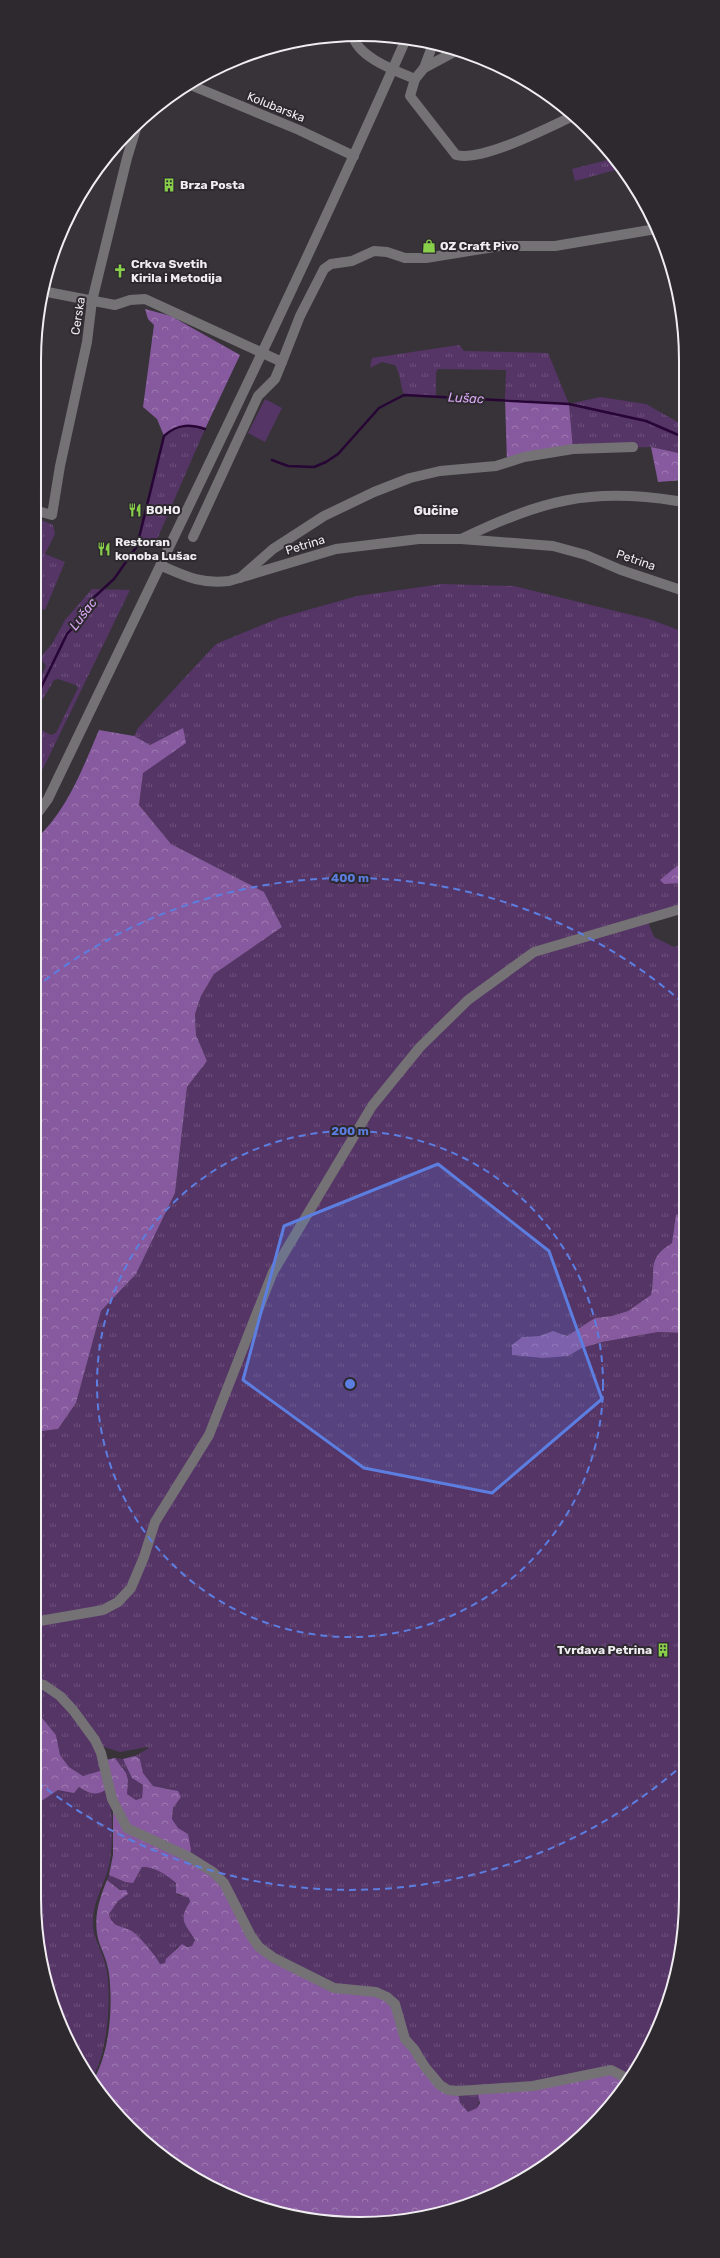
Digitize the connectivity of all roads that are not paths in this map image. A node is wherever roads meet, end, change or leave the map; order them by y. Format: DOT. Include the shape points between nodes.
graph roads {
  1 [pos="356,41"];
  2 [pos="403,44"];
  3 [pos="431,49"];
  4 [pos="450,54"];
  5 [pos="424,68"];
  6 [pos="392,70"];
  7 [pos="415,79"];
  8 [pos="196,87"];
  9 [pos="568,118"];
  10 [pos="134,134"];
  11 [pos="354,156"];
  12 [pos="651,230"];
  13 [pos="48,292"];
  14 [pos="92,301"];
  15 [pos="263,354"];
  16 [pos="282,362"];
  17 [pos="633,447"];
  18 [pos="677,501"];
  19 [pos="41,512"];
  20 [pos="193,537"];
  21 [pos="461,539"];
  22 [pos="162,566"];
  23 [pos="238,580"];
  24 [pos="679,589"];
  25 [pos="41,808"];
  26 [pos="679,909"];
  27 [pos="41,1621"];
  28 [pos="41,1684"];
  29 [pos="624,2077"];
  1 -- 6 [label="street" via="367,54"];
  2 -- 6 [label="street"];
  3 -- 5 [label="street"];
  4 -- 5 [label="street"];
  5 -- 7 [label="street"];
  6 -- 7 [label="street"];
  6 -- 11 [label="street"];
  7 -- 9 [label="street" via="410,96 456,155 471,157"];
  8 -- 11 [label="street, Kolubarska"];
  10 -- 14 [label="street, Cerska"];
  11 -- 15 [label="street"];
  12 -- 16 [label="street" via="555,246 500,246 426,258 405,258 374,251 352,261 331,264 324,269 300,316"];
  13 -- 14 [label="street"];
  14 -- 15 [label="street" via="115,305 145,299"];
  14 -- 19 [label="street, Cerska" via="87,342 52,515"];
  15 -- 16 [label="street"];
  15 -- 22 [label="street"];
  16 -- 20 [label="street" via="275,379 258,396"];
  17 -- 23 [label="street" via="573,449 524,457 496,466 440,471 410,478 324,516 273,549"];
  18 -- 21 [label="street, Petrina" via="645,496 578,497 514,514"];
  21 -- 23 [label="street, Petrina" via="419,540 336,549"];
  21 -- 24 [label="street, Petrina" via="553,546 586,555"];
  22 -- 23 [label="street, Petrina" via="195,580 214,583"];
  22 -- 25 [label="street" via="48,799"];
  26 -- 27 [label="street" via="534,952 468,1000 420,1047 372,1106 273,1272 209,1435 155,1522 131,1588 118,1602 103,1610"];
  28 -- 29 [label="street" via="60,1696 95,1740 112,1799 127,1828 189,1857 212,1872 224,1884 251,1936 259,1947 274,1958 334,1988 376,1992 387,1997 395,2004 405,2039 425,2067 444,2087 458,2091 533,2086 611,2070"];
}
